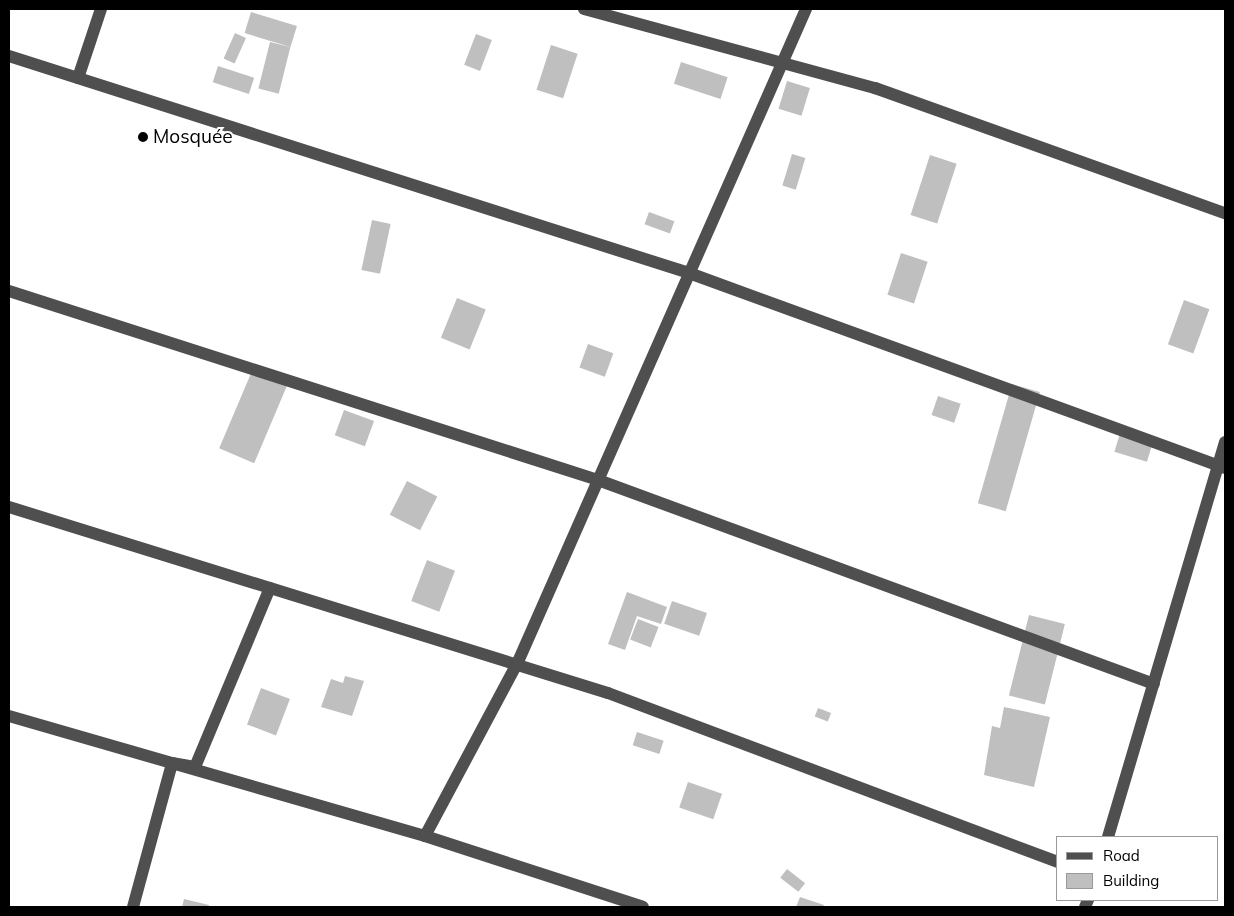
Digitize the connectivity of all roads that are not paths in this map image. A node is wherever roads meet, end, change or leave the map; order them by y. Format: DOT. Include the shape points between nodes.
graph roads {
  1 [pos="101,9"];
  2 [pos="584,9"];
  3 [pos="806,9"];
  4 [pos="9,56"];
  5 [pos="781,64"];
  6 [pos="78,78"];
  7 [pos="1225,213"];
  8 [pos="689,273"];
  9 [pos="9,291"];
  10 [pos="1225,442"];
  11 [pos="1222,468"];
  12 [pos="598,480"];
  13 [pos="9,507"];
  14 [pos="270,588"];
  15 [pos="517,664"];
  16 [pos="1154,684"];
  17 [pos="9,716"];
  18 [pos="172,763"];
  19 [pos="425,836"];
  20 [pos="1108,836"];
  21 [pos="1056,861"];
  22 [pos="132,907"];
  23 [pos="643,907"];
  1 -- 6 [label="street"];
  2 -- 5 [label="street"];
  3 -- 5 [label="street"];
  4 -- 6 [label="street"];
  5 -- 7 [label="street" via="874,88"];
  5 -- 8 [label="street"];
  6 -- 8 [label="street"];
  8 -- 11 [label="street"];
  8 -- 12 [label="street"];
  9 -- 12 [label="street"];
  10 -- 11 [label="street"];
  11 -- 16 [label="street"];
  12 -- 15 [label="street"];
  12 -- 16 [label="street"];
  13 -- 14 [label="street"];
  14 -- 15 [label="street"];
  14 -- 18 [label="street" via="195,767"];
  15 -- 19 [label="street"];
  15 -- 21 [label="street" via="608,693"];
  16 -- 20 [label="street"];
  17 -- 18 [label="street"];
  18 -- 19 [label="street"];
  18 -- 22 [label="street"];
  19 -- 23 [label="street"];
}
